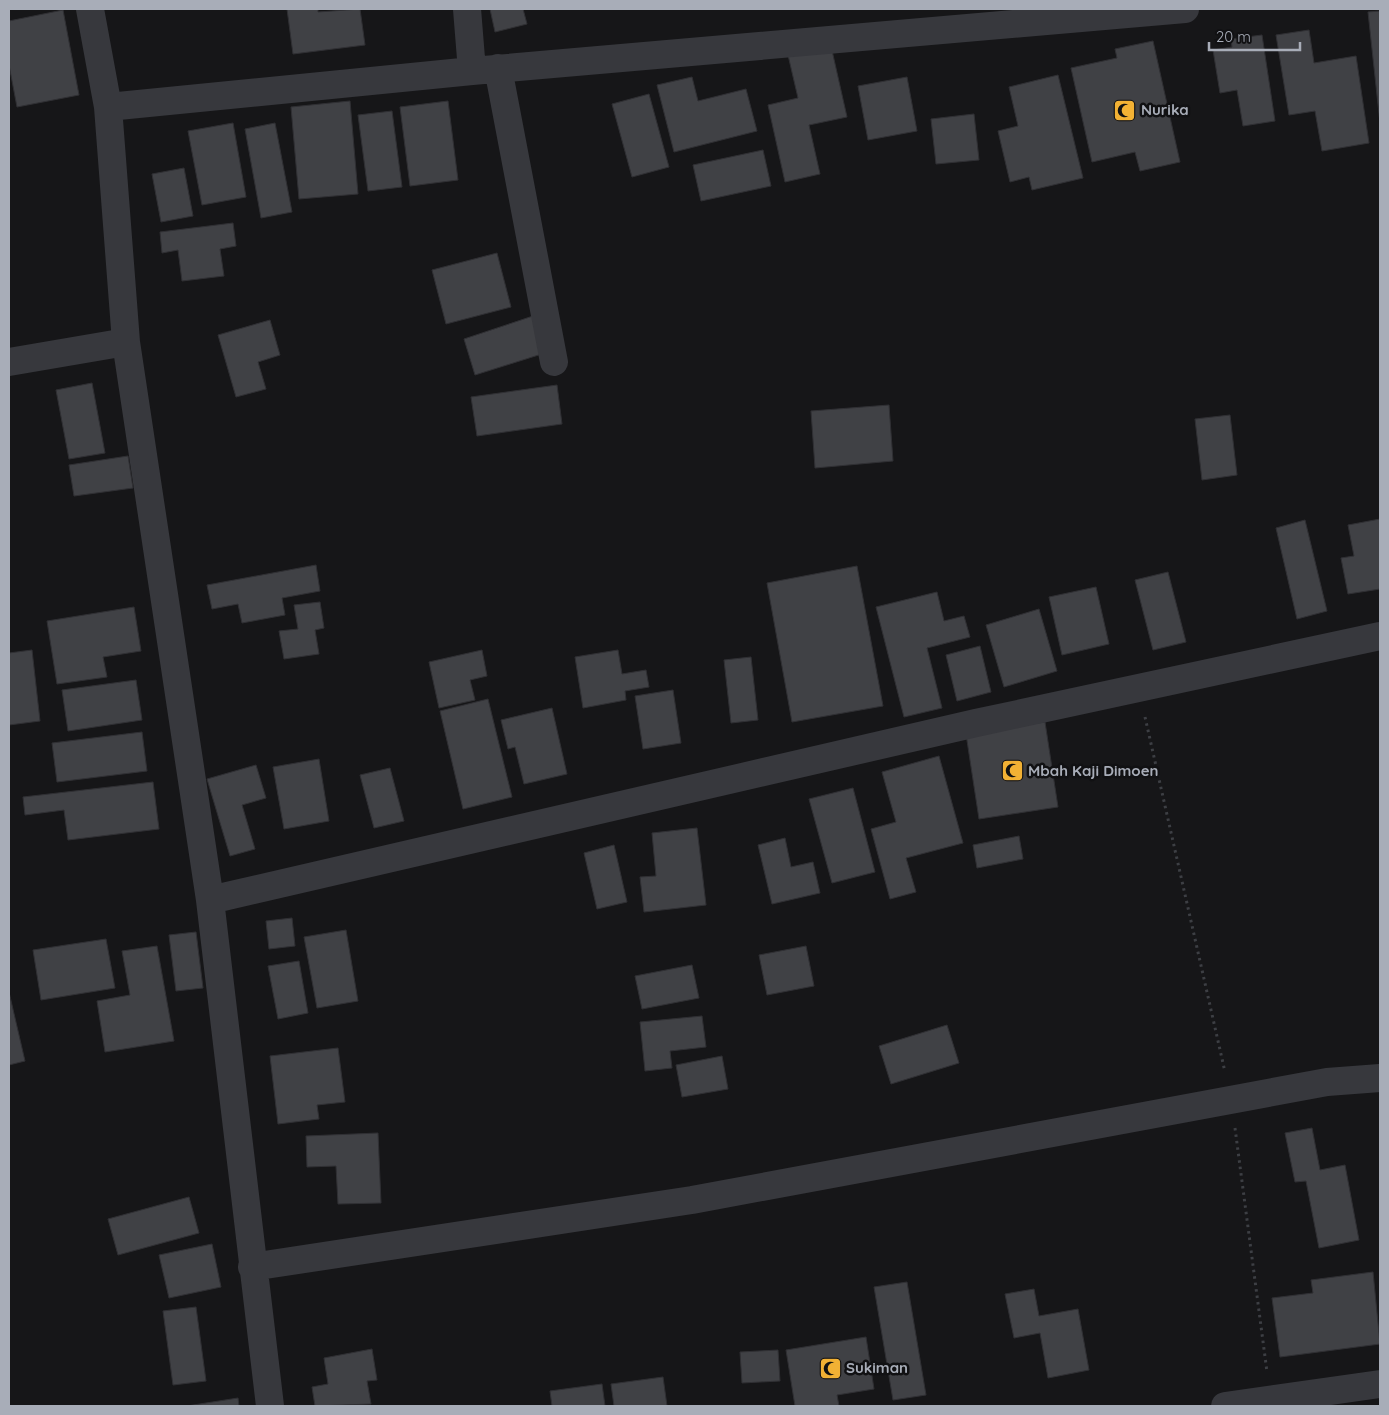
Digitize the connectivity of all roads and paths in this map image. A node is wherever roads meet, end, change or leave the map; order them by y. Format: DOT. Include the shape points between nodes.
graph roads {
  1 [pos="90,9"];
  2 [pos="467,9"];
  3 [pos="1185,9"];
  4 [pos="485,70"];
  5 [pos="108,107"];
  6 [pos="126,342"];
  7 [pos="9,362"];
  8 [pos="554,362"];
  9 [pos="1380,636"];
  10 [pos="1138,688"];
  11 [pos="210,900"];
  12 [pos="1380,1078"];
  13 [pos="1231,1099"];
  14 [pos="252,1266"];
  15 [pos="1380,1384"];
  16 [pos="1271,1400"];
  17 [pos="270,1406"];
  18 [pos="1225,1406"];
  1 -- 5 [label="street"];
  2 -- 4 [label="street"];
  3 -- 4 [label="street"];
  4 -- 5 [label="street"];
  4 -- 8 [label="street"];
  5 -- 6 [label="street"];
  6 -- 7 [label="street"];
  6 -- 11 [label="street"];
  9 -- 10 [label="street"];
  10 -- 11 [label="street"];
  10 -- 13 [label="path"];
  11 -- 14 [label="street"];
  12 -- 13 [label="street" via="1327,1082"];
  13 -- 14 [label="street" via="692,1200"];
  13 -- 16 [label="path"];
  14 -- 17 [label="street"];
  15 -- 16 [label="street"];
  16 -- 18 [label="street"];
}
